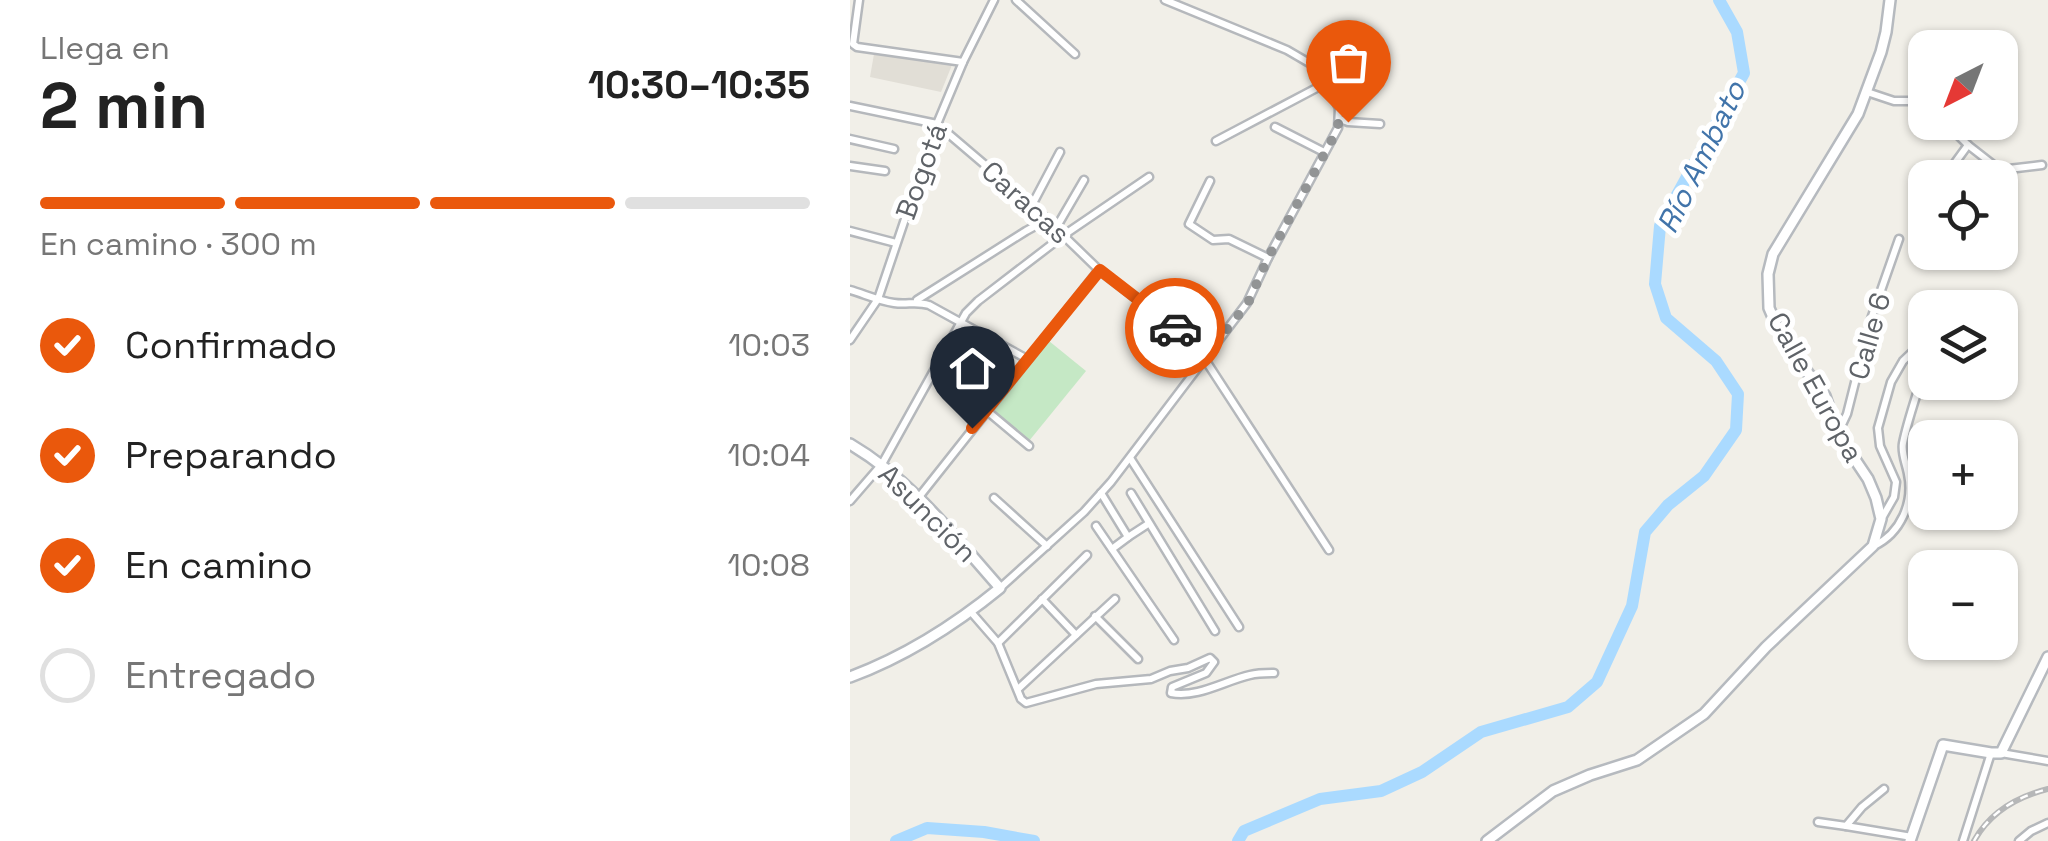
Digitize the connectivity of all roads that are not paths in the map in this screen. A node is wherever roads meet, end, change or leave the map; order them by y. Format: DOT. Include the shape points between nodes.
graph roads {
  1 [pos="858,0"];
  2 [pos="994,0"];
  3 [pos="1016,0"];
  4 [pos="1165,0"];
  5 [pos="1890,0"];
  6 [pos="1075,54"];
  7 [pos="963,62"];
  8 [pos="1326,83"];
  9 [pos="1867,92"];
  10 [pos="1908,101"];
  11 [pos="850,106"];
  12 [pos="1340,119"];
  13 [pos="937,124"];
  14 [pos="1380,124"];
  15 [pos="1275,126"];
  16 [pos="850,139"];
  17 [pos="1216,140"];
  18 [pos="1965,140"];
  19 [pos="1968,145"];
  20 [pos="894,149"];
  21 [pos="1060,152"];
  22 [pos="1324,152"];
  23 [pos="1957,160"];
  24 [pos="2042,165"];
  25 [pos="850,166"];
  26 [pos="885,171"];
  27 [pos="1149,178"];
  28 [pos="1084,180"];
  29 [pos="1210,181"];
  30 [pos="1032,206"];
  31 [pos="1054,226"];
  32 [pos="850,231"];
  33 [pos="1064,235"];
  34 [pos="1898,239"];
  35 [pos="896,243"];
  36 [pos="1268,258"];
  37 [pos="1100,270"];
  38 [pos="850,290"];
  39 [pos="878,299"];
  40 [pos="916,301"];
  41 [pos="960,320"];
  42 [pos="850,340"];
  43 [pos="1206,356"];
  44 [pos="1908,356"];
  45 [pos="1027,359"];
  46 [pos="1915,400"];
  47 [pos="986,410"];
  48 [pos="1838,434"];
  49 [pos="850,444"];
  50 [pos="1029,446"];
  51 [pos="1130,458"];
  52 [pos="882,464"];
  53 [pos="1101,493"];
  54 [pos="1130,493"];
  55 [pos="918,497"];
  56 [pos="994,498"];
  57 [pos="850,501"];
  58 [pos="1881,519"];
  59 [pos="1148,524"];
  60 [pos="1096,526"];
  61 [pos="1128,537"];
  62 [pos="1047,546"];
  63 [pos="1873,546"];
  64 [pos="1112,549"];
  65 [pos="1329,550"];
  66 [pos="1087,555"];
  67 [pos="1000,588"];
  68 [pos="1042,599"];
  69 [pos="1114,599"];
  70 [pos="971,612"];
  71 [pos="1095,616"];
  72 [pos="1239,626"];
  73 [pos="1214,631"];
  74 [pos="1076,635"];
  75 [pos="1174,640"];
  76 [pos="998,643"];
  77 [pos="2048,657"];
  78 [pos="1138,659"];
  79 [pos="1274,673"];
  80 [pos="850,677"];
  81 [pos="1018,690"];
  82 [pos="1996,753"];
  83 [pos="2048,760"];
  84 [pos="1884,790"];
  85 [pos="1818,822"];
  86 [pos="2048,823"];
  87 [pos="1846,826"];
  88 [pos="1911,839"];
  89 [pos="1488,841"];
  90 [pos="1963,841"];
  91 [pos="2019,841"];
  1 -- 7 [label="street" via="854,46"];
  2 -- 7 [label="street, Bogotá"];
  3 -- 6 [label="street"];
  4 -- 8 [label="street" via="1288,50"];
  5 -- 9 [label="street, Calle Europa"];
  7 -- 13 [label="street, Bogotá"];
  8 -- 12 [label="street"];
  8 -- 17 [label="street"];
  9 -- 10 [label="street"];
  9 -- 48 [label="street, Calle Europa" via="1768,274 1775,323 1826,396"];
  11 -- 13 [label="street"];
  12 -- 14 [label="street"];
  12 -- 22 [label="street"];
  13 -- 30 [label="street, Caracas"];
  13 -- 35 [label="street, Bogotá"];
  15 -- 22 [label="street"];
  16 -- 20 [label="street"];
  18 -- 19 [label="street"];
  19 -- 23 [label="street"];
  19 -- 24 [label="street" via="2000,170"];
  21 -- 30 [label="street"];
  22 -- 36 [label="street"];
  25 -- 26 [label="street"];
  27 -- 33 [label="street"];
  28 -- 31 [label="street"];
  29 -- 36 [label="street" via="1189,224 1213,240"];
  30 -- 31 [label="street, Caracas"];
  31 -- 33 [label="street, Caracas"];
  31 -- 40 [label="street" via="1026,231"];
  32 -- 35 [label="street"];
  33 -- 37 [label="street, Caracas"];
  33 -- 41 [label="street"];
  34 -- 48 [label="street, Calle 6"];
  35 -- 39 [label="street, Bogotá"];
  36 -- 43 [label="street" via="1248,303"];
  37 -- 43 [label="street, Caracas"];
  37 -- 45 [label="street"];
  38 -- 39 [label="street"];
  39 -- 40 [label="street"];
  39 -- 42 [label="street, Bogotá"];
  40 -- 41 [label="street"];
  41 -- 45 [label="street"];
  41 -- 52 [label="street"];
  43 -- 51 [label="street"];
  43 -- 65 [label="street, Caracas"];
  44 -- 58 [label="street" via="1891,382 1878,428 1896,482"];
  45 -- 47 [label="street"];
  46 -- 63 [label="street" via="1902,445 1910,496 1895,531"];
  47 -- 50 [label="street"];
  47 -- 55 [label="street"];
  48 -- 58 [label="street, Calle Europa" via="1868,479"];
  49 -- 52 [label="street, Asunción"];
  51 -- 53 [label="street"];
  51 -- 72 [label="street"];
  52 -- 55 [label="street, Asunción"];
  52 -- 57 [label="street"];
  53 -- 61 [label="street"];
  53 -- 62 [label="street"];
  54 -- 59 [label="street"];
  55 -- 67 [label="street, Asunción"];
  56 -- 62 [label="street"];
  58 -- 63 [label="street"];
  59 -- 61 [label="street"];
  59 -- 73 [label="street"];
  60 -- 64 [label="street"];
  61 -- 64 [label="street"];
  62 -- 67 [label="street"];
  63 -- 89 [label="street" via="1704,714 1637,760 1553,791"];
  64 -- 75 [label="street"];
  66 -- 68 [label="street"];
  67 -- 70 [label="street"];
  68 -- 74 [label="street"];
  68 -- 76 [label="street"];
  69 -- 71 [label="street"];
  70 -- 76 [label="street"];
  70 -- 80 [label="street"];
  71 -- 74 [label="street"];
  71 -- 78 [label="street"];
  74 -- 81 [label="street"];
  76 -- 81 [label="street"];
  77 -- 82 [label="street"];
  79 -- 81 [label="street" via="1210,690 1171,692 1206,672 1210,658 1032,703"];
  82 -- 83 [label="street"];
  82 -- 88 [label="street" via="1944,745"];
  82 -- 90 [label="street"];
  84 -- 87 [label="street"];
  85 -- 87 [label="street"];
  86 -- 91 [label="street"];
  87 -- 88 [label="street"];
}
